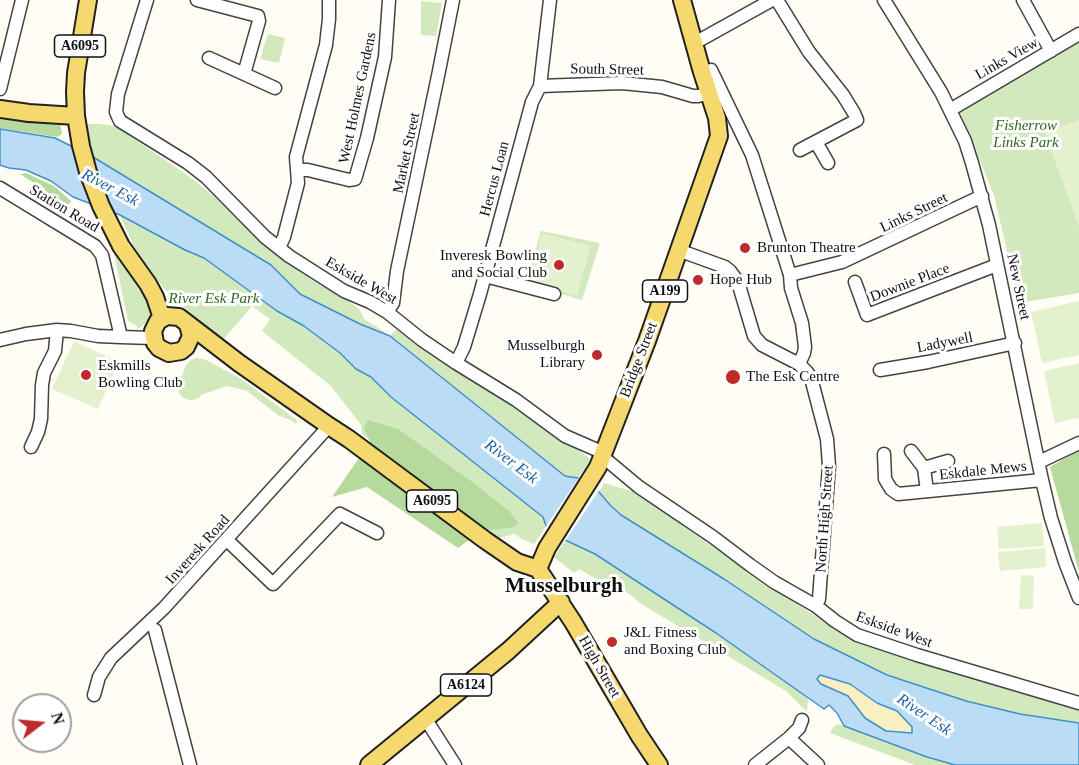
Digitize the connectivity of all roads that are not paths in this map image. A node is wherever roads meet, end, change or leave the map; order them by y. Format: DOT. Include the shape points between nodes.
graph roads {
  1 [pos="88,0"];
  2 [pos="147,0"];
  3 [pos="198,0"];
  4 [pos="329,0"];
  5 [pos="389,0"];
  6 [pos="453,0"];
  7 [pos="550,0"];
  8 [pos="681,0"];
  9 [pos="772,0"];
  10 [pos="777,0"];
  11 [pos="884,0"];
  12 [pos="1023,0"];
  13 [pos="18,1"];
  14 [pos="244,6"];
  15 [pos="1079,34"];
  16 [pos="693,42"];
  17 [pos="1052,51"];
  18 [pos="209,58"];
  19 [pos="702,72"];
  20 [pos="244,74"];
  21 [pos="540,86"];
  22 [pos="275,88"];
  23 [pos="0,89"];
  24 [pos="709,93"];
  25 [pos="0,109"];
  26 [pos="950,110"];
  27 [pos="76,116"];
  28 [pos="816,142"];
  29 [pos="800,150"];
  30 [pos="828,163"];
  31 [pos="297,170"];
  32 [pos="0,188"];
  33 [pos="982,196"];
  34 [pos="279,248"];
  35 [pos="678,250"];
  36 [pos="997,265"];
  37 [pos="790,275"];
  38 [pos="485,276"];
  39 [pos="855,282"];
  40 [pos="554,294"];
  41 [pos="387,312"];
  42 [pos="162,318"];
  43 [pos="188,325"];
  44 [pos="57,330"];
  45 [pos="121,337"];
  46 [pos="153,338"];
  47 [pos="0,340"];
  48 [pos="1015,343"];
  49 [pos="186,347"];
  50 [pos="239,363"];
  51 [pos="456,363"];
  52 [pos="799,364"];
  53 [pos="880,370"];
  54 [pos="329,426"];
  55 [pos="1079,443"];
  56 [pos="31,447"];
  57 [pos="911,451"];
  58 [pos="884,454"];
  59 [pos="601,460"];
  60 [pos="948,461"];
  61 [pos="1039,462"];
  62 [pos="924,468"];
  63 [pos="1042,480"];
  64 [pos="927,491"];
  65 [pos="376,533"];
  66 [pos="227,540"];
  67 [pos="538,569"];
  68 [pos="1079,598"];
  69 [pos="561,602"];
  70 [pos="816,606"];
  71 [pos="154,630"];
  72 [pos="94,695"];
  73 [pos="1079,703"];
  74 [pos="425,718"];
  75 [pos="802,720"];
  76 [pos="789,738"];
  77 [pos="190,765"];
  78 [pos="369,765"];
  79 [pos="455,765"];
  80 [pos="659,765"];
  81 [pos="755,765"];
  82 [pos="818,765"];
  1 -- 27 [label="main road, A6095" via="76,73"];
  2 -- 34 [label="street, Eskside West" via="118,94 117,117 206,177"];
  3 -- 14 [label="street"];
  4 -- 31 [label="street" via="326,45 296,157"];
  5 -- 31 [label="street, West Holmes Gardens" via="385,57 355,179"];
  6 -- 41 [label="street, Market Street" via="393,303"];
  7 -- 21 [label="street, Hercus Loan"];
  8 -- 16 [label="main road, A199"];
  9 -- 16 [label="street"];
  10 -- 28 [label="street" via="857,120"];
  11 -- 26 [label="street, New Street"];
  12 -- 17 [label="street"];
  13 -- 23 [label="street"];
  14 -- 20 [label="street" via="260,21"];
  15 -- 17 [label="street, Links View"];
  16 -- 19 [label="main road, A199"];
  17 -- 26 [label="street, Links View"];
  18 -- 20 [label="street"];
  19 -- 24 [label="main road, A199"];
  19 -- 37 [label="street" via="711,70 745,138"];
  20 -- 22 [label="street"];
  21 -- 24 [label="street, South Street" via="622,82 698,96"];
  21 -- 38 [label="street, Hercus Loan" via="532,102"];
  24 -- 35 [label="main road, Bridge Street / A199" via="719,136"];
  25 -- 27 [label="main road"];
  26 -- 33 [label="street, New Street"];
  27 -- 42 [label="main road, A6095" via="95,190 121,246 159,305"];
  28 -- 29 [label="street"];
  28 -- 30 [label="street"];
  31 -- 34 [label="street" via="298,183"];
  32 -- 45 [label="street, Station Road" via="99,250"];
  33 -- 36 [label="street, New Street"];
  33 -- 37 [label="street, Links Street" via="842,262"];
  34 -- 41 [label="street, Eskside West" via="344,291"];
  35 -- 52 [label="street" via="730,271 738,282 754,336 762,345"];
  35 -- 59 [label="main road, Bridge Street / A199"];
  36 -- 39 [label="street, Downie Place" via="867,315"];
  36 -- 48 [label="street, New Street"];
  37 -- 52 [label="street" via="805,346"];
  38 -- 40 [label="street"];
  38 -- 51 [label="street, Hercus Loan"];
  41 -- 51 [label="street, Eskside West"];
  42 -- 43 [label="main road, A6095" via="176,316"];
  42 -- 46 [label="main road" via="155,326"];
  43 -- 49 [label="main road" via="191,336"];
  43 -- 50 [label="main road, A6095"];
  44 -- 45 [label="street"];
  44 -- 47 [label="street"];
  44 -- 56 [label="street" via="55,351 44,373 41,419"];
  45 -- 46 [label="street"];
  46 -- 49 [label="main road, A6095" via="164,352 175,353"];
  48 -- 53 [label="street, Ladywell"];
  48 -- 61 [label="street, New Street"];
  49 -- 50 [label="main road, A6095" via="202,346"];
  50 -- 54 [label="main road, A6095"];
  51 -- 59 [label="street, Eskside West"];
  52 -- 70 [label="street, North High Street" via="811,378 829,453"];
  54 -- 66 [label="street, Inveresk Road"];
  54 -- 67 [label="main road, A6095" via="484,540 517,562"];
  55 -- 61 [label="street"];
  57 -- 62 [label="street, Eskdale Mews"];
  58 -- 64 [label="street, Eskdale Mews" via="885,479 891,489 898,494"];
  59 -- 67 [label="main road, Bridge Street / A199"];
  59 -- 70 [label="street, Eskside West" via="774,582"];
  60 -- 62 [label="street, Eskdale Mews"];
  61 -- 63 [label="street, New Street"];
  62 -- 64 [label="street, Eskdale Mews"];
  63 -- 64 [label="street, Eskdale Mews"];
  63 -- 68 [label="street, New Street"];
  65 -- 66 [label="street" via="339,514 273,584"];
  66 -- 72 [label="street, Inveresk Road" via="111,658"];
  67 -- 69 [label="main road, High Street"];
  69 -- 74 [label="main road, A6124"];
  69 -- 80 [label="main road, High Street"];
  70 -- 73 [label="street, Eskside West" via="857,635"];
  71 -- 77 [label="street"];
  74 -- 78 [label="main road, A6124"];
  74 -- 79 [label="street"];
  75 -- 76 [label="street"];
  76 -- 81 [label="street"];
  76 -- 82 [label="street"];
}
